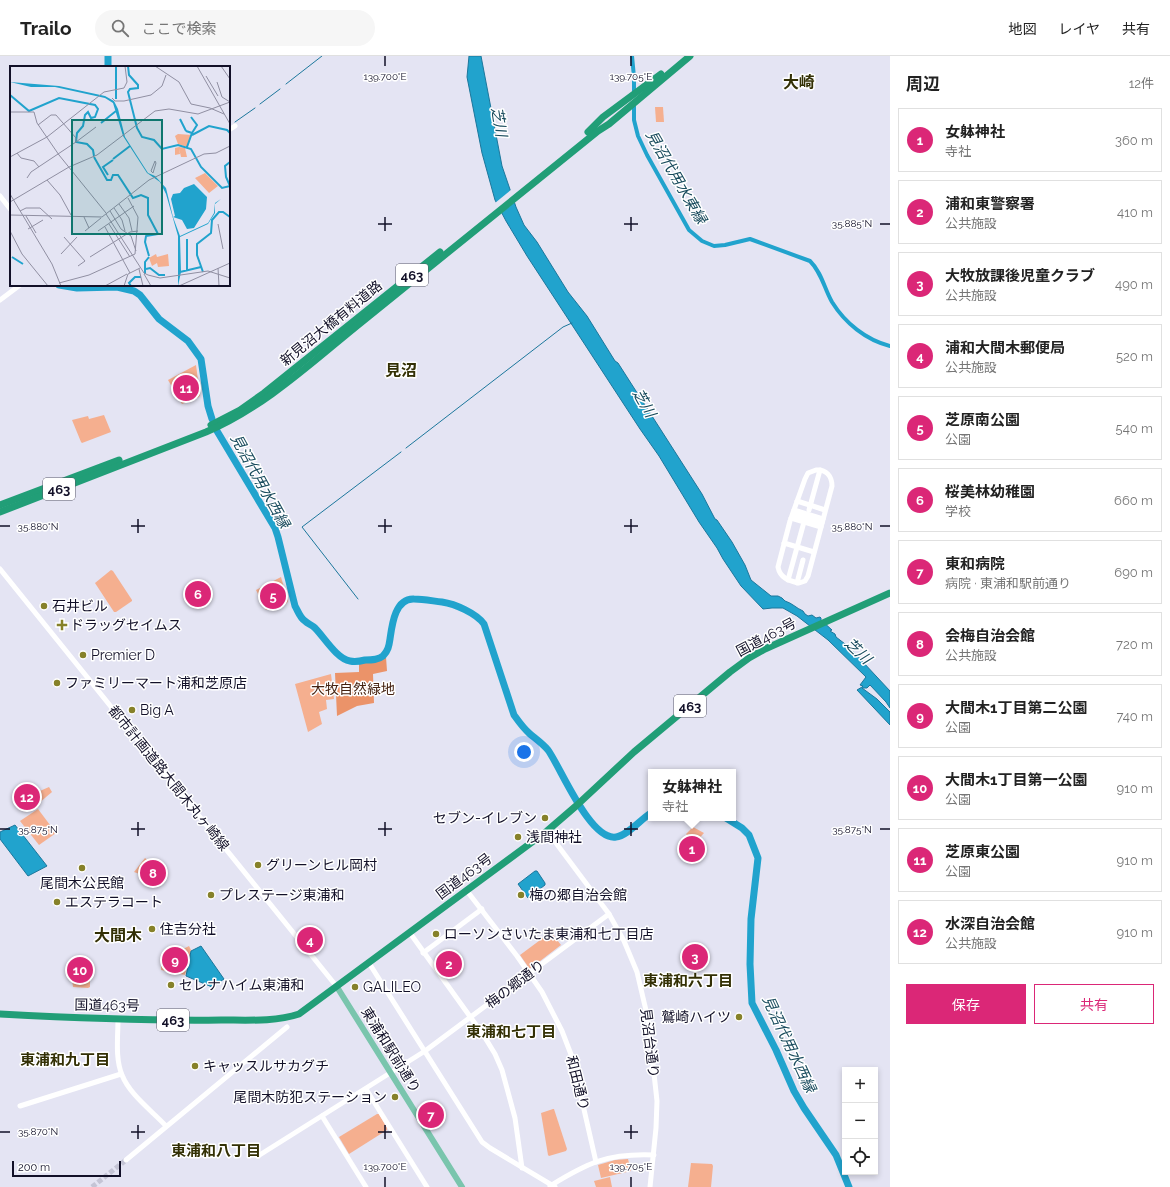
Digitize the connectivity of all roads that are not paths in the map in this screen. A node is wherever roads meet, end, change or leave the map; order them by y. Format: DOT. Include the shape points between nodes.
graph roads {
  1 [pos="683,56"];
  2 [pos="690,56"];
  3 [pos="653,83"];
  4 [pos="234,126"];
  5 [pos="230,129"];
  6 [pos="0,196"];
  7 [pos="10,209"];
  8 [pos="19,286"];
  9 [pos="0,300"];
  10 [pos="117,463"];
  11 [pos="820,470"];
  12 [pos="797,501"];
  13 [pos="0,505"];
  14 [pos="810,508"];
  15 [pos="825,510"];
  16 [pos="0,512"];
  17 [pos="793,514"];
  18 [pos="804,522"];
  19 [pos="822,523"];
  20 [pos="784,544"];
  21 [pos="797,547"];
  22 [pos="814,552"];
  23 [pos="794,558"];
  24 [pos="803,560"];
  25 [pos="811,563"];
  26 [pos="0,569"];
  27 [pos="788,580"];
  28 [pos="797,583"];
  29 [pos="890,593"];
  30 [pos="547,831"];
  31 [pos="467,891"];
  32 [pos="482,909"];
  33 [pos="609,914"];
  34 [pos="410,933"];
  35 [pos="423,953"];
  36 [pos="369,963"];
  37 [pos="529,973"];
  38 [pos="337,987"];
  39 [pos="0,1014"];
  40 [pos="471,1018"];
  41 [pos="118,1019"];
  42 [pos="287,1027"];
  43 [pos="425,1051"];
  44 [pos="391,1073"];
  45 [pos="121,1074"];
  46 [pos="366,1089"];
  47 [pos="20,1106"];
  48 [pos="322,1116"];
  49 [pos="166,1126"];
  50 [pos="654,1155"];
  51 [pos="258,1156"];
  52 [pos="126,1160"];
  53 [pos="596,1162"];
  54 [pos="522,1168"];
  55 [pos="552,1186"];
  56 [pos="366,1187"];
  57 [pos="428,1187"];
  58 [pos="462,1187"];
  59 [pos="650,1187"];
  1 -- 3 [label="highway, 463"];
  2 -- 3 [label="highway, 463"];
  3 -- 10 [label="highway, 新見沼大橋有料道路 / 463" via="603,117 595,127 264,393 240,410 207,427"];
  4 -- 5 [label="street"];
  6 -- 7 [label="street"];
  8 -- 9 [label="street"];
  10 -- 13 [label="highway, 463"];
  10 -- 16 [label="highway, 463"];
  11 -- 12 [label="street" via="812,471 806,476"];
  11 -- 14 [label="street"];
  11 -- 15 [label="street" via="827,472 832,483"];
  12 -- 14 [label="street"];
  12 -- 17 [label="street"];
  14 -- 15 [label="street"];
  15 -- 19 [label="street"];
  17 -- 18 [label="street"];
  17 -- 19 [label="street"];
  17 -- 20 [label="street"];
  18 -- 19 [label="street"];
  18 -- 21 [label="street"];
  19 -- 22 [label="street"];
  20 -- 21 [label="street"];
  20 -- 27 [label="street" via="778,569"];
  21 -- 22 [label="street"];
  21 -- 23 [label="street"];
  22 -- 25 [label="street"];
  23 -- 24 [label="street"];
  23 -- 27 [label="street"];
  24 -- 25 [label="street"];
  24 -- 28 [label="street"];
  25 -- 28 [label="street" via="805,581"];
  26 -- 38 [label="street, 都市計画道路大間木丸ヶ崎線"];
  27 -- 28 [label="street"];
  29 -- 30 [label="highway, 国道463号 / 463" via="761,651 740,664 634,752"];
  30 -- 31 [label="highway, 国道463号 / 463"];
  30 -- 33 [label="street, 見沼台通り"];
  31 -- 32 [label="street, 和田通り"];
  31 -- 34 [label="highway, 国道463号 / 463"];
  32 -- 35 [label="street"];
  32 -- 37 [label="street, 和田通り"];
  33 -- 37 [label="street, 梅の郷通り"];
  33 -- 50 [label="street, 見沼台通り" via="634,963 648,1019 657,1101"];
  34 -- 35 [label="street"];
  34 -- 36 [label="highway, 国道463号 / 463"];
  35 -- 40 [label="street"];
  36 -- 38 [label="highway, 国道463号 / 463"];
  36 -- 43 [label="street"];
  37 -- 40 [label="street, 梅の郷通り"];
  37 -- 53 [label="street, 和田通り" via="552,1010 572,1057"];
  38 -- 41 [label="highway, 国道463号 / 463" via="299,1014 286,1018"];
  38 -- 44 [label="main road, 東浦和駅前通り"];
  39 -- 41 [label="highway, 国道463号 / 463"];
  40 -- 43 [label="street, 梅の郷通り"];
  40 -- 54 [label="street" via="490,1045 502,1070 515,1118"];
  41 -- 45 [label="street" via="118,1061"];
  42 -- 49 [label="street"];
  43 -- 44 [label="street, 梅の郷通り"];
  43 -- 54 [label="street" via="482,1142"];
  44 -- 46 [label="street, 梅の郷通り"];
  44 -- 58 [label="main road, 東浦和駅前通り"];
  45 -- 47 [label="street"];
  45 -- 49 [label="street" via="130,1089"];
  46 -- 48 [label="street, 梅の郷通り"];
  46 -- 57 [label="street"];
  48 -- 51 [label="street, 梅の郷通り"];
  48 -- 56 [label="street"];
  49 -- 52 [label="street"];
  50 -- 53 [label="street" via="614,1157"];
  50 -- 59 [label="street, 見沼台通り"];
  53 -- 55 [label="street" via="575,1170"];
  54 -- 55 [label="street"];
}
